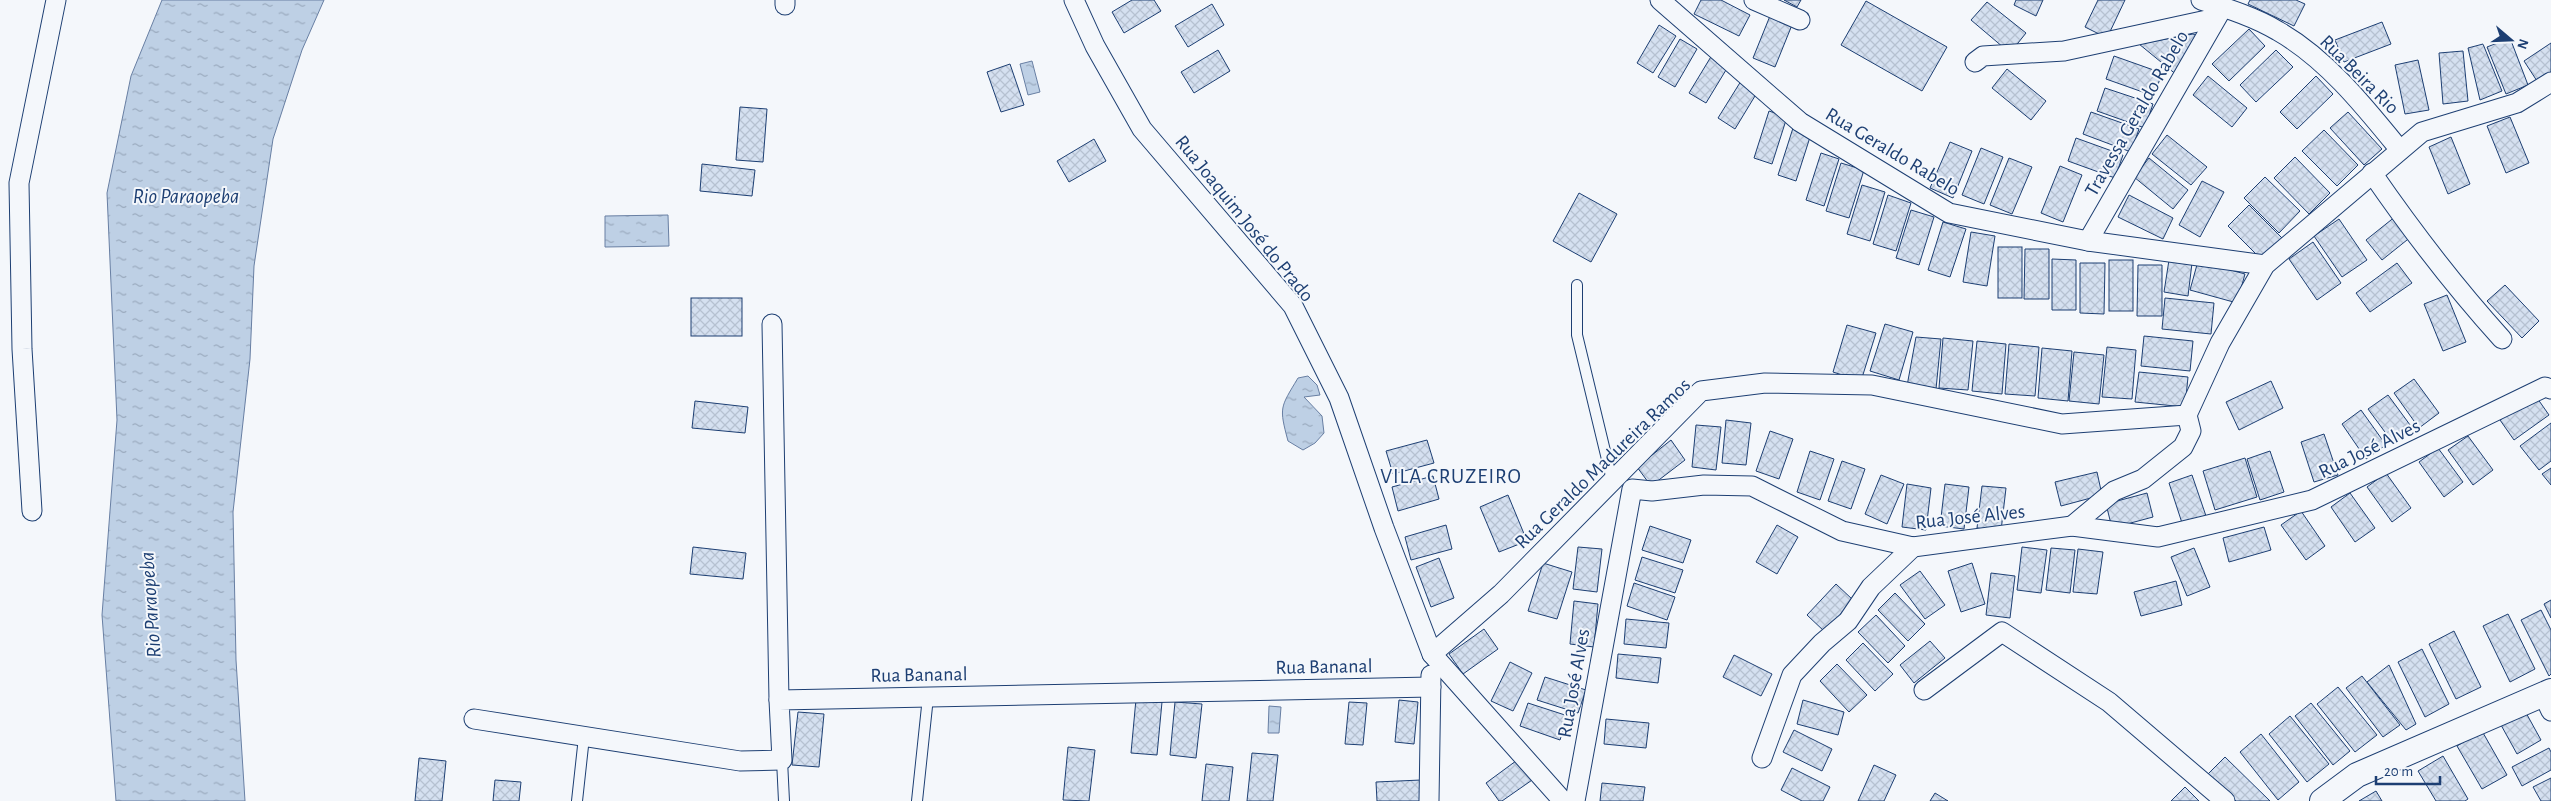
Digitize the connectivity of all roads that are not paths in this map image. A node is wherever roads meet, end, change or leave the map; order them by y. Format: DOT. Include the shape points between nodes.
graph roads {
  1 [pos="56,0"];
  2 [pos="1074,0"];
  3 [pos="1660,0"];
  4 [pos="1754,0"];
  5 [pos="2200,0"];
  6 [pos="2220,13"];
  7 [pos="1800,20"];
  8 [pos="1975,62"];
  9 [pos="2551,82"];
  10 [pos="2400,150"];
  11 [pos="2372,173"];
  12 [pos="2088,241"];
  13 [pos="2265,265"];
  14 [pos="1577,285"];
  15 [pos="772,324"];
  16 [pos="2502,339"];
  17 [pos="2551,389"];
  18 [pos="2187,415"];
  19 [pos="1619,473"];
  20 [pos="1632,489"];
  21 [pos="32,512"];
  22 [pos="2072,526"];
  23 [pos="1913,547"];
  24 [pos="1432,654"];
  25 [pos="1431,687"];
  26 [pos="1924,690"];
  27 [pos="928,697"];
  28 [pos="2548,699"];
  29 [pos="779,700"];
  30 [pos="474,719"];
  31 [pos="584,737"];
  32 [pos="1762,758"];
  33 [pos="782,760"];
  34 [pos="577,801"];
  35 [pos="784,801"];
  36 [pos="917,801"];
  37 [pos="1429,801"];
  38 [pos="1563,801"];
  39 [pos="1574,801"];
  40 [pos="2225,801"];
  41 [pos="2322,801"];
  1 -- 21 [label="street" via="19,183 22,350"];
  2 -- 24 [label="street, Rua Joaquim José do Prado" via="1142,129 1293,306 1338,398"];
  3 -- 12 [label="street, Rua Geraldo Rabelo" via="1800,122 1949,213"];
  4 -- 7 [label="street"];
  5 -- 6 [label="street, Rua Beira Rio"];
  6 -- 8 [label="street" via="2064,51 1983,56"];
  6 -- 10 [label="street, Rua Beira Rio" via="2278,30 2315,56"];
  6 -- 12 [label="street, Travessa Geraldo Rabelo"];
  9 -- 10 [label="street" via="2517,103 2422,132"];
  10 -- 11 [label="street"];
  11 -- 13 [label="street"];
  11 -- 16 [label="street" via="2472,306"];
  12 -- 13 [label="street, Rua Geraldo Rabelo"];
  13 -- 18 [label="street" via="2220,343"];
  14 -- 19 [label="lane" via="1577,335"];
  15 -- 29 [label="street"];
  17 -- 22 [label="street, Rua José Alves" via="2545,387 2312,500 2158,537"];
  18 -- 19 [label="street, Rua Geraldo Madureira Ramos" via="2062,424 1872,385 1765,383 1701,391"];
  18 -- 22 [label="street" via="2190,431 2183,447 2143,479 2114,492"];
  19 -- 20 [label="street"];
  19 -- 24 [label="street, Rua Geraldo Madureira Ramos" via="1500,594"];
  20 -- 23 [label="street, Rua José Alves" via="1652,492 1704,485 1752,486 1842,531"];
  20 -- 39 [label="street, Rua José Alves"];
  22 -- 23 [label="street, Rua José Alves"];
  23 -- 32 [label="street" via="1871,587 1848,621 1792,675"];
  24 -- 25 [label="street"];
  24 -- 38 [label="street, Rua Joaquim José do Prado"];
  25 -- 27 [label="street, Rua Bananal"];
  25 -- 37 [label="street"];
  26 -- 40 [label="street" via="2002,632 2108,702"];
  27 -- 29 [label="street, Rua Bananal"];
  27 -- 36 [label="lane"];
  28 -- 41 [label="street" via="2358,775"];
  29 -- 33 [label="street"];
  30 -- 31 [label="street"];
  31 -- 33 [label="street" via="740,761"];
  31 -- 34 [label="lane"];
  33 -- 35 [label="lane"];
}
